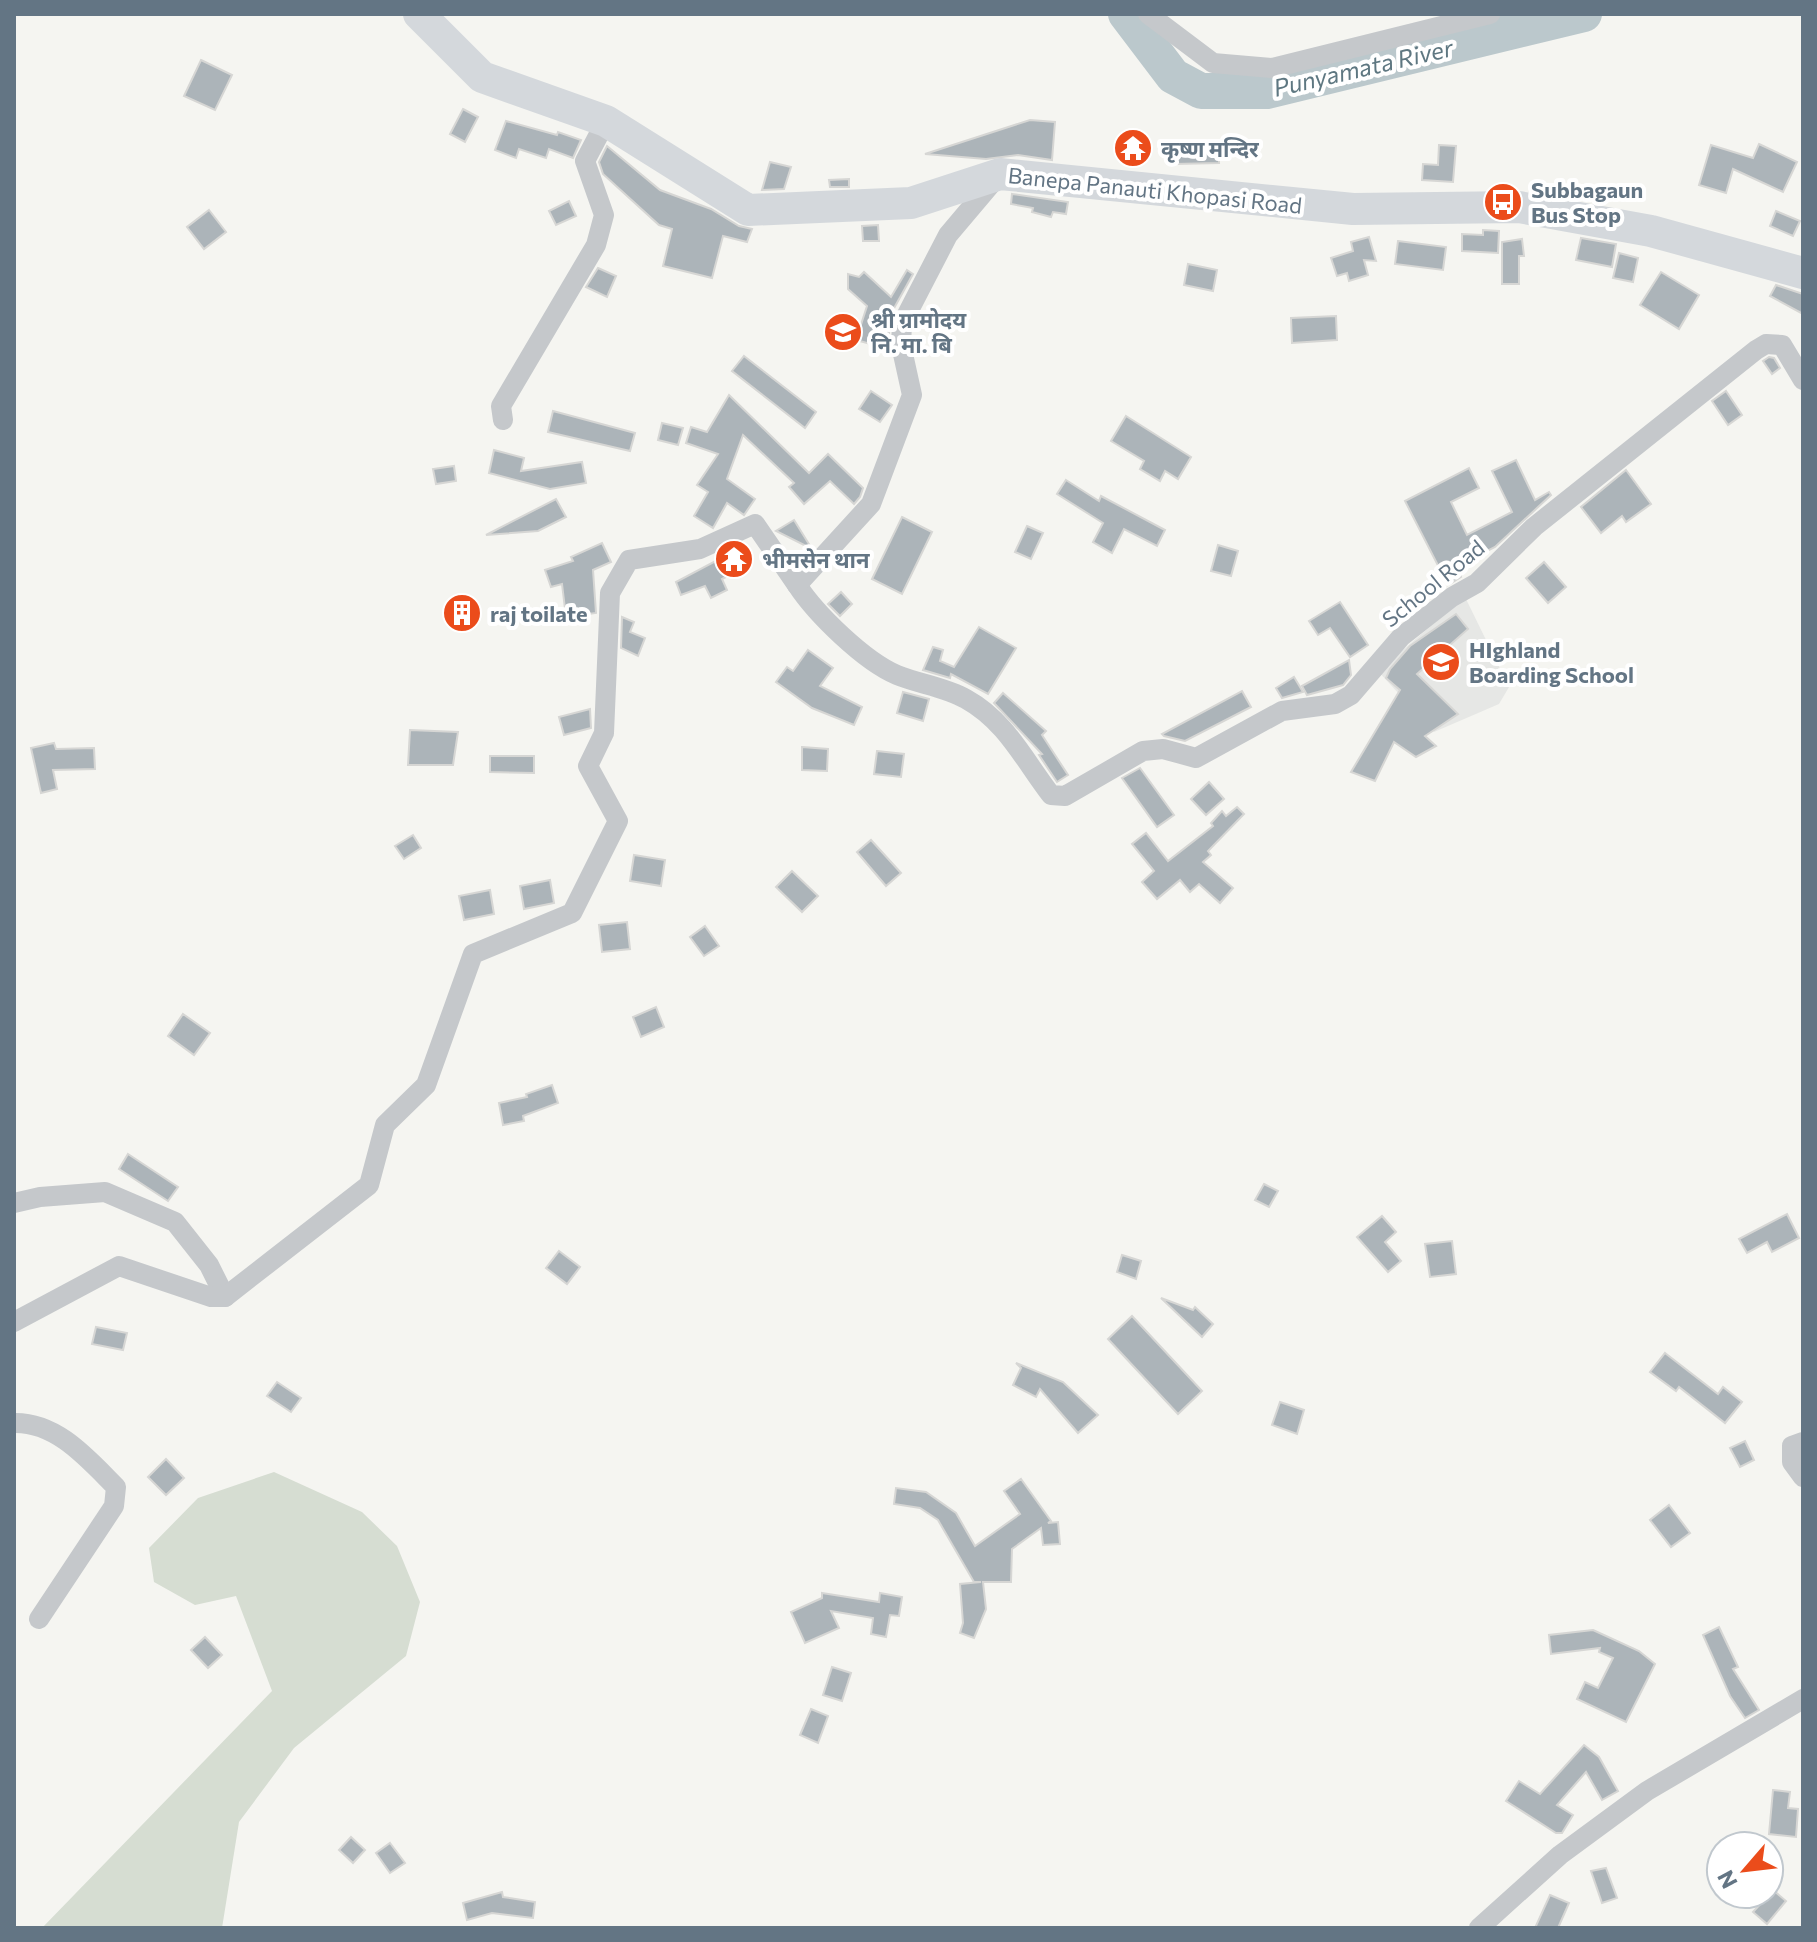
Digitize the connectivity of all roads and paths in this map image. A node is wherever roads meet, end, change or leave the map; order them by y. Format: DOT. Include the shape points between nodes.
graph roads {
  1 [pos="419,14"];
  2 [pos="1148,14"];
  3 [pos="1490,14"];
  4 [pos="606,121"];
  5 [pos="1000,174"];
  6 [pos="1803,273"];
  7 [pos="1803,380"];
  8 [pos="503,420"];
  9 [pos="797,585"];
  10 [pos="14,1203"];
  11 [pos="225,1297"];
  12 [pos="14,1322"];
  13 [pos="14,1423"];
  14 [pos="1803,1442"];
  15 [pos="1803,1477"];
  16 [pos="39,1619"];
  17 [pos="1803,1699"];
  18 [pos="1479,1928"];
  1 -- 4 [label="main road, Banepa Panauti Khopasi Road" via="482,77"];
  2 -- 3 [label="street" via="1213,63 1272,68"];
  4 -- 5 [label="main road, Banepa Panauti Khopasi Road" via="748,210 911,203"];
  4 -- 8 [label="street" via="585,161 604,215 596,245 501,406"];
  5 -- 6 [label="main road, Banepa Panauti Khopasi Road" via="1353,209 1519,207 1651,231"];
  5 -- 9 [label="street" via="948,235 902,324 912,395 871,504"];
  7 -- 9 [label="street, School Road" via="1782,345 1766,344 1756,350 1534,527 1477,583 1401,637 1351,695 1335,704 1282,711 1196,758 1163,749 1143,751 1065,796 1051,795 1013,738 991,716 965,698 879,665 809,604"];
  9 -- 11 [label="street" via="755,524 700,549 629,560 610,593 604,733 588,766 618,821 572,913 473,954 426,1085 385,1125 369,1185"];
  10 -- 11 [label="street" via="105,1192 175,1222 209,1265"];
  11 -- 12 [label="street" via="119,1266"];
  13 -- 16 [label="street" via="70,1441 116,1487 114,1506"];
  14 -- 15 [label="street" via="1792,1446 1792,1462"];
  17 -- 18 [label="street" via="1647,1791 1560,1855"];
}
